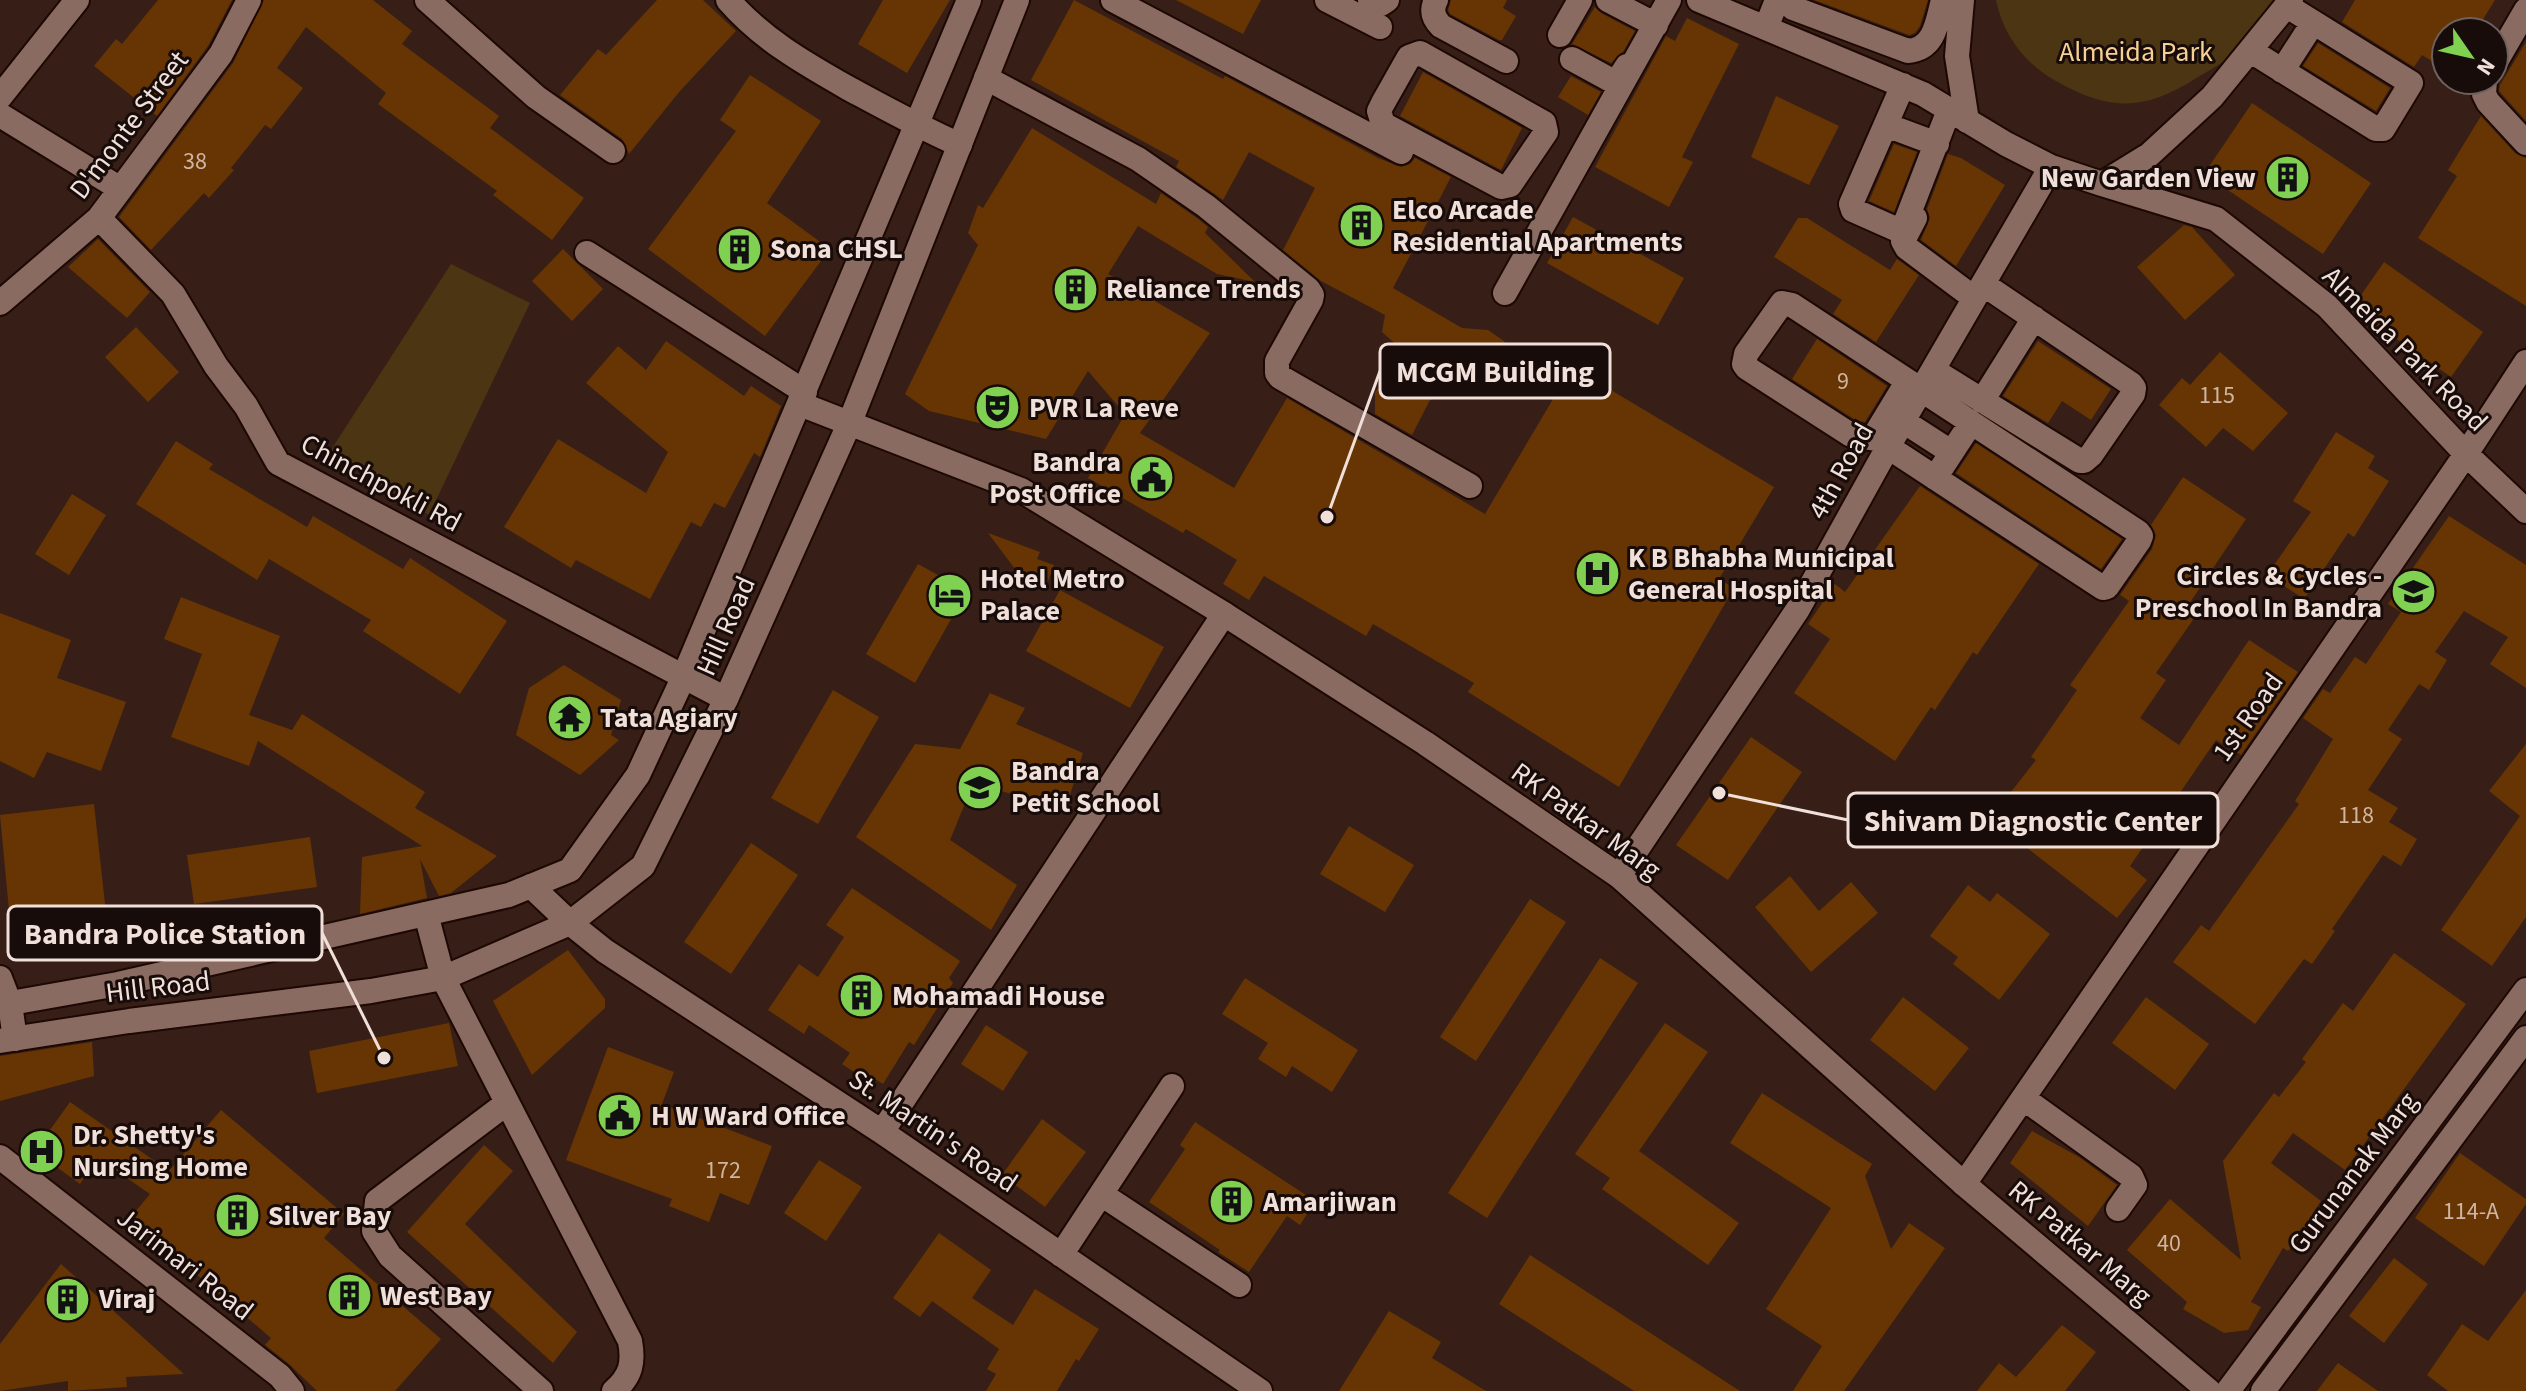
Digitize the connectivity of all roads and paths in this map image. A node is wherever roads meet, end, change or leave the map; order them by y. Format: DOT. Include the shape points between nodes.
graph roads {
  1 [pos="77,0"];
  2 [pos="249,0"];
  3 [pos="427,0"];
  4 [pos="728,0"];
  5 [pos="969,0"];
  6 [pos="1017,0"];
  7 [pos="1113,0"];
  8 [pos="1327,0"];
  9 [pos="1370,0"];
  10 [pos="1387,0"];
  11 [pos="1436,0"];
  12 [pos="1580,0"];
  13 [pos="1608,0"];
  14 [pos="1669,0"];
  15 [pos="1699,0"];
  16 [pos="1943,0"];
  17 [pos="1962,0"];
  18 [pos="1788,3"];
  19 [pos="2289,3"];
  20 [pos="2526,10"];
  21 [pos="2313,23"];
  22 [pos="1653,24"];
  23 [pos="1380,27"];
  24 [pos="1775,31"];
  25 [pos="1560,35"];
  26 [pos="2510,38"];
  27 [pos="2251,51"];
  28 [pos="1572,59"];
  29 [pos="1506,61"];
  30 [pos="2282,71"];
  31 [pos="986,78"];
  32 [pos="1903,85"];
  33 [pos="2485,96"];
  34 [pos="0,97"];
  35 [pos="0,115"];
  36 [pos="1958,115"];
  37 [pos="915,125"];
  38 [pos="1886,125"];
  39 [pos="1540,142"];
  40 [pos="2526,143"];
  41 [pos="1937,144"];
  42 [pos="960,145"];
  43 [pos="613,151"];
  44 [pos="1578,163"];
  45 [pos="2051,167"];
  46 [pos="1447,176"];
  47 [pos="2102,184"];
  48 [pos="119,188"];
  49 [pos="99,218"];
  50 [pos="587,253"];
  51 [pos="1979,291"];
  52 [pos="1505,293"];
  53 [pos="0,303"];
  54 [pos="2034,318"];
  55 [pos="2526,362"];
  56 [pos="1920,381"];
  57 [pos="802,398"];
  58 [pos="1982,401"];
  59 [pos="1903,421"];
  60 [pos="850,422"];
  61 [pos="1971,423"];
  62 [pos="1881,442"];
  63 [pos="1951,452"];
  64 [pos="2466,454"];
  65 [pos="1935,478"];
  66 [pos="1470,486"];
  67 [pos="2526,511"];
  68 [pos="1224,614"];
  69 [pos="684,676"];
  70 [pos="726,699"];
  71 [pos="1619,876"];
  72 [pos="531,886"];
  73 [pos="426,914"];
  74 [pos="570,923"];
  75 [pos="0,978"];
  76 [pos="443,978"];
  77 [pos="2526,990"];
  78 [pos="5,1004"];
  79 [pos="2526,1038"];
  80 [pos="8,1040"];
  81 [pos="1172,1086"];
  82 [pos="2023,1098"];
  83 [pos="507,1103"];
  84 [pos="882,1132"];
  85 [pos="0,1157"];
  86 [pos="1964,1184"];
  87 [pos="1101,1194"];
  88 [pos="2118,1209"];
  89 [pos="1061,1255"];
  90 [pos="1239,1285"];
  91 [pos="2214,1390"];
  92 [pos="292,1391"];
  93 [pos="541,1391"];
  94 [pos="614,1391"];
  95 [pos="1260,1391"];
  96 [pos="2263,1391"];
  1 -- 34 [label="street"];
  2 -- 48 [label="street, D'monte Street" via="221,54"];
  3 -- 43 [label="street" via="536,97"];
  4 -- 37 [label="street" via="790,56"];
  5 -- 37 [label="street, Hill Road"];
  6 -- 31 [label="street, Hill Road"];
  7 -- 46 [label="street"];
  8 -- 23 [label="street"];
  9 -- 10 [label="street"];
  11 -- 29 [label="street" via="1435,21"];
  12 -- 25 [label="street"];
  13 -- 22 [label="street"];
  14 -- 22 [label="street"];
  15 -- 24 [label="street"];
  16 -- 18 [label="street" via="1931,39 1908,51"];
  17 -- 36 [label="street"];
  18 -- 24 [label="street"];
  19 -- 21 [label="street"];
  19 -- 27 [label="street"];
  20 -- 26 [label="street"];
  21 -- 30 [label="street"];
  21 -- 30 [label="street" via="2411,83 2383,129"];
  22 -- 28 [label="street" via="1616,83"];
  22 -- 44 [label="street"];
  24 -- 32 [label="street"];
  27 -- 30 [label="street"];
  27 -- 47 [label="street" via="2212,97 2149,155"];
  31 -- 42 [label="street, Hill Road"];
  31 -- 66 [label="street" via="1138,159 1308,289 1311,300 1277,361 1280,377"];
  32 -- 36 [label="street"];
  32 -- 38 [label="street"];
  33 -- 40 [label="street"];
  35 -- 48 [label="street"];
  36 -- 41 [label="street"];
  36 -- 45 [label="street"];
  36 -- 51 [label="street" via="1903,241"];
  37 -- 42 [label="street"];
  37 -- 57 [label="street, Hill Road"];
  38 -- 41 [label="street"];
  38 -- 41 [label="street" via="1851,207 1898,230 1905,226"];
  39 -- 39 [label="street" via="1544,123 1420,53 1409,57 1379,111 1383,124 1392,130 1501,187 1515,181"];
  39 -- 44 [label="street"];
  42 -- 60 [label="street, Hill Road"];
  44 -- 52 [label="street"];
  45 -- 47 [label="street, Almeida Park Road"];
  45 -- 51 [label="street, 4th Road"];
  47 -- 64 [label="street, Almeida Park Road" via="2216,219 2327,306"];
  48 -- 49 [label="street, D'monte Street"];
  49 -- 53 [label="street, D'monte Street"];
  49 -- 69 [label="street, Chinchpokli Rd" via="173,294 278,463"];
  50 -- 57 [label="street, RK Patkar Marg"];
  51 -- 54 [label="street"];
  51 -- 56 [label="street, 4th Road"];
  54 -- 58 [label="street"];
  54 -- 58 [label="street" via="2131,384 2133,394 2084,461"];
  55 -- 64 [label="street, 1st Road"];
  56 -- 58 [label="street"];
  56 -- 59 [label="street, 4th Road"];
  56 -- 61 [label="street"];
  56 -- 62 [label="street"];
  56 -- 62 [label="street" via="1786,303 1778,306 1746,354 1747,368 1851,435"];
  57 -- 60 [label="street, RK Patkar Marg"];
  57 -- 69 [label="street, Hill Road"];
  59 -- 62 [label="street, 4th Road"];
  59 -- 63 [label="street"];
  60 -- 68 [label="street, RK Patkar Marg" via="1021,490"];
  60 -- 70 [label="street, Hill Road"];
  61 -- 63 [label="street"];
  61 -- 65 [label="street" via="2138,532 2139,541 2103,588"];
  62 -- 65 [label="street"];
  62 -- 71 [label="street, 4th Road" via="1798,609"];
  63 -- 65 [label="street"];
  64 -- 67 [label="street, Almeida Park Road"];
  64 -- 82 [label="street, 1st Road"];
  68 -- 71 [label="street, RK Patkar Marg"];
  68 -- 84 [label="street"];
  69 -- 70 [label="street, Chinchpokli Rd"];
  69 -- 72 [label="street, Hill Road" via="638,775 570,870"];
  70 -- 74 [label="street, Hill Road" via="643,866"];
  71 -- 86 [label="street, RK Patkar Marg"];
  72 -- 73 [label="street, Hill Road"];
  72 -- 74 [label="street, St. Martin's Road"];
  73 -- 76 [label="street"];
  73 -- 78 [label="street, Hill Road" via="118,984"];
  74 -- 76 [label="street, Hill Road"];
  74 -- 84 [label="street, St. Martin's Road"];
  75 -- 78 [label="street"];
  76 -- 80 [label="street, Hill Road"];
  76 -- 83 [label="street"];
  77 -- 91 [label="street, Gurunanak Marg"];
  78 -- 80 [label="street"];
  79 -- 96 [label="street, Gurunanak Marg"];
  81 -- 87 [label="street"];
  82 -- 86 [label="street, 1st Road"];
  82 -- 88 [label="street" via="2131,1176 2135,1185"];
  83 -- 93 [label="street" via="377,1201 374,1231 390,1256"];
  83 -- 94 [label="street" via="630,1341 634,1361"];
  84 -- 89 [label="street, St. Martin's Road"];
  85 -- 92 [label="street, Jarimari Road" via="280,1376"];
  86 -- 91 [label="street, RK Patkar Marg"];
  87 -- 89 [label="street"];
  87 -- 90 [label="street"];
  89 -- 95 [label="street, St. Martin's Road"];
}
